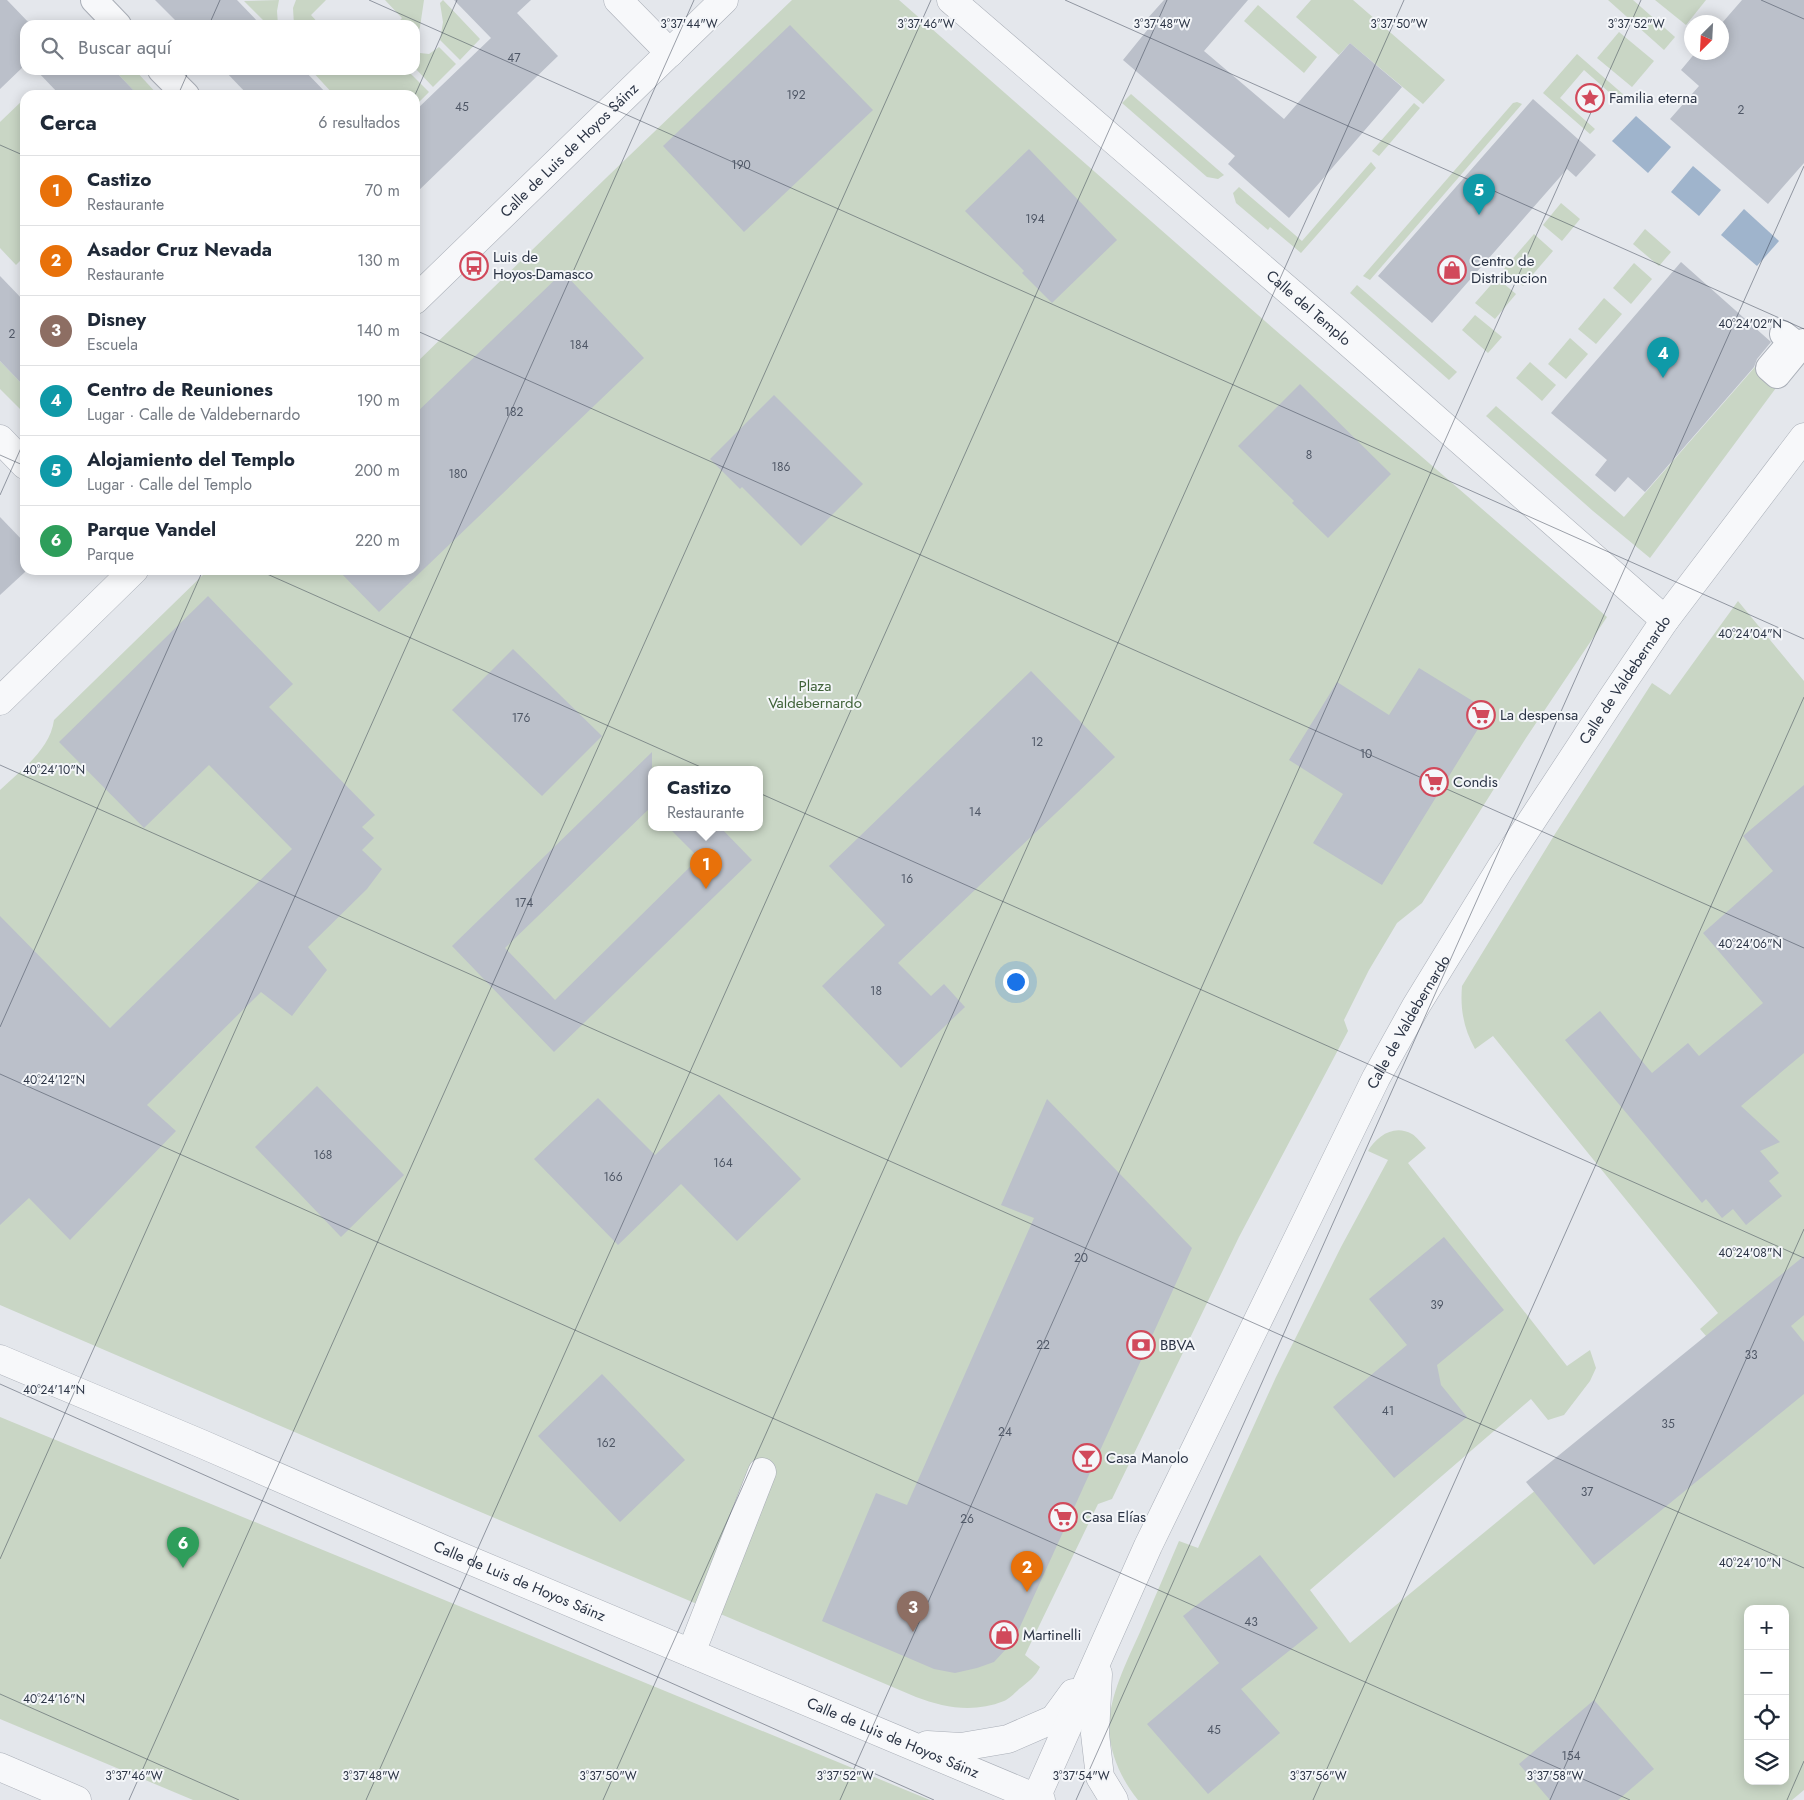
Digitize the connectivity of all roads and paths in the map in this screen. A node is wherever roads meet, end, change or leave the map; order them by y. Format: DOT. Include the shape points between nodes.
graph roads {
  1 [pos="94,0"];
  2 [pos="618,0"];
  3 [pos="724,0"];
  4 [pos="952,0"];
  5 [pos="113,20"];
  6 [pos="670,53"];
  7 [pos="166,75"];
  8 [pos="181,90"];
  9 [pos="420,295"];
  10 [pos="1804,437"];
  11 [pos="0,439"];
  12 [pos="20,460"];
  13 [pos="126,575"];
  14 [pos="1665,620"];
  15 [pos="0,701"];
  16 [pos="0,1359"];
  17 [pos="762,1472"];
  18 [pos="691,1653"];
  19 [pos="1099,1658"];
  20 [pos="909,1744"];
  21 [pos="0,1767"];
  22 [pos="1038,1799"];
  23 [pos="77,1800"];
  24 [pos="1114,1800"];
  1 -- 5 [label="street"];
  2 -- 6 [label="street"];
  3 -- 6 [label="street, Calle de Luis de Hoyos Sáinz"];
  4 -- 14 [label="street, Calle del Templo"];
  6 -- 9 [label="street, Calle de Luis de Hoyos Sáinz"];
  7 -- 8 [label="street"];
  10 -- 14 [label="street, Calle de Valdebernardo"];
  11 -- 12 [label="street"];
  13 -- 15 [label="street"];
  14 -- 19 [label="street, Calle de Valdebernardo" via="1500,869 1376,1078 1148,1546"];
  16 -- 18 [label="street, Calle de Luis de Hoyos Sáinz"];
  17 -- 18 [label="street"];
  18 -- 20 [label="street, Calle de Luis de Hoyos Sáinz"];
  19 -- 20 [label="street, Calle de Valdebernardo" via="1054,1719 1008,1739 961,1747"];
  19 -- 22 [label="street, Calle de Valdebernardo"];
  19 -- 24 [label="street, Calle de Valdebernardo" via="1096,1743 1100,1777"];
  20 -- 22 [label="street, Calle de Luis de Hoyos Sáinz"];
  21 -- 23 [label="street"];
}
